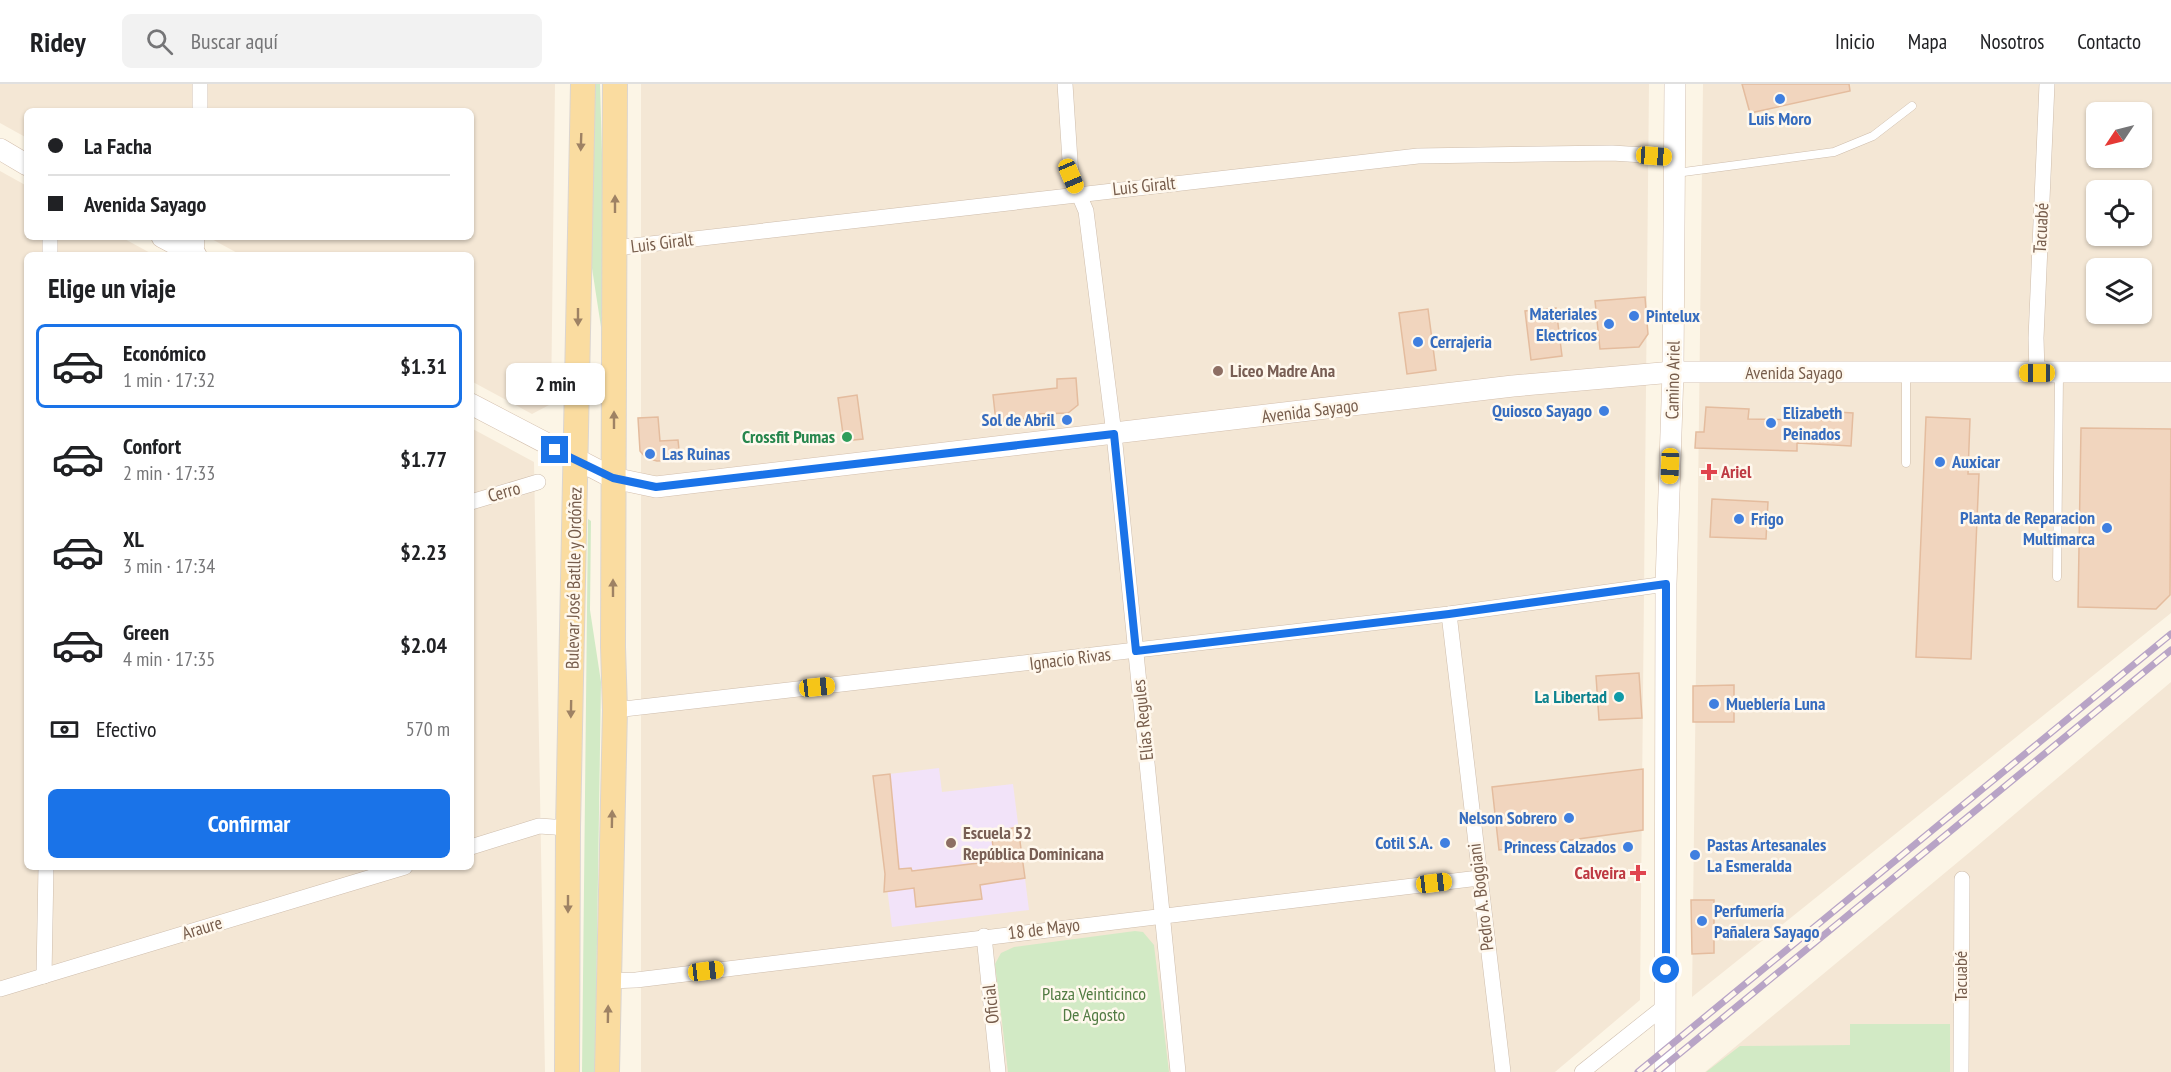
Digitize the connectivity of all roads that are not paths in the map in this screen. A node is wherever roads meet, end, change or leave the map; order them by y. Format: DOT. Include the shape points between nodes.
graph roads {
  1 [pos="200,84"];
  2 [pos="583,84"];
  3 [pos="615,84"];
  4 [pos="1065,84"];
  5 [pos="1675,84"];
  6 [pos="2047,84"];
  7 [pos="1912,106"];
  8 [pos="200,108"];
  9 [pos="0,149"];
  10 [pos="24,163"];
  11 [pos="1675,165"];
  12 [pos="1078,194"];
  13 [pos="168,240"];
  14 [pos="615,248"];
  15 [pos="190,252"];
  16 [pos="1673,372"];
  17 [pos="2171,372"];
  18 [pos="1906,373"];
  19 [pos="2037,373"];
  20 [pos="2059,373"];
  21 [pos="474,406"];
  22 [pos="1114,434"];
  23 [pos="576,461"];
  24 [pos="1906,463"];
  25 [pos="613,478"];
  26 [pos="538,482"];
  27 [pos="474,501"];
  28 [pos="2057,577"];
  29 [pos="1666,584"];
  30 [pos="1449,614"];
  31 [pos="1136,651"];
  32 [pos="615,711"];
  33 [pos="568,828"];
  34 [pos="474,846"];
  35 [pos="46,870"];
  36 [pos="395,870"];
  37 [pos="1479,878"];
  38 [pos="1962,879"];
  39 [pos="1162,915"];
  40 [pos="984,936"];
  41 [pos="44,976"];
  42 [pos="609,981"];
  43 [pos="0,989"];
  44 [pos="1665,1006"];
  45 [pos="567,1072"];
  46 [pos="607,1072"];
  47 [pos="998,1072"];
  48 [pos="1178,1072"];
  49 [pos="1503,1072"];
  50 [pos="1582,1072"];
  51 [pos="1665,1072"];
  52 [pos="1960,1072"];
  1 -- 8 [label="street"];
  2 -- 23 [label="main road, Bulevar José Batlle y Ordóñez, one-way"];
  14 -- 3 [label="main road, Bulevar José Batlle y Ordóñez, one-way"];
  4 -- 12 [label="street, Elías Regules" via="1071,176"];
  5 -- 11 [label="street, Camino Ariel"];
  6 -- 19 [label="street, Tacuabé"];
  7 -- 11 [label="lane" via="1873,136 1834,152"];
  9 -- 10 [label="street"];
  11 -- 12 [label="street, Luis Giralt" via="1612,153 1418,156"];
  11 -- 16 [label="street, Camino Ariel"];
  12 -- 14 [label="street, Luis Giralt"];
  12 -- 22 [label="street, Elías Regules" via="1086,211"];
  13 -- 15 [label="street"];
  25 -- 14 [label="main road, Bulevar José Batlle y Ordóñez, one-way"];
  16 -- 18 [label="street, Avenida Sayago"];
  16 -- 22 [label="street, Avenida Sayago"];
  16 -- 29 [label="street, Camino Ariel"];
  17 -- 20 [label="street, Avenida Sayago"];
  18 -- 19 [label="street, Avenida Sayago"];
  18 -- 24 [label="lane"];
  19 -- 20 [label="street, Avenida Sayago"];
  20 -- 28 [label="lane"];
  21 -- 23 [label="street, Avenida Sayago"];
  22 -- 25 [label="street, Avenida Sayago" via="656,487"];
  22 -- 31 [label="street, Elías Regules"];
  23 -- 25 [label="street, Avenida Sayago"];
  23 -- 33 [label="main road, Bulevar José Batlle y Ordóñez, one-way"];
  32 -- 25 [label="main road, Bulevar José Batlle y Ordóñez, one-way"];
  26 -- 27 [label="street, Cerro"];
  29 -- 30 [label="street, Ignacio Rivas"];
  29 -- 44 [label="street, Camino Ariel"];
  30 -- 31 [label="street, Ignacio Rivas"];
  30 -- 37 [label="street, Pedro A. Boggiani"];
  31 -- 32 [label="street, Ignacio Rivas"];
  31 -- 39 [label="street, Elías Regules"];
  42 -- 32 [label="main road, Bulevar José Batlle y Ordóñez, one-way"];
  33 -- 34 [label="street" via="539,826"];
  33 -- 45 [label="main road, Bulevar José Batlle y Ordóñez, one-way"];
  35 -- 41 [label="street"];
  36 -- 41 [label="street, Araure"];
  37 -- 39 [label="street, 18 de Mayo"];
  37 -- 49 [label="street, Pedro A. Boggiani"];
  38 -- 52 [label="street, Tacuabé"];
  39 -- 40 [label="street, 18 de Mayo"];
  39 -- 48 [label="street, Elías Regules"];
  40 -- 42 [label="street, 18 de Mayo"];
  40 -- 47 [label="street, Oficial"];
  41 -- 43 [label="street, Araure"];
  46 -- 42 [label="main road, Bulevar José Batlle y Ordóñez, one-way"];
  44 -- 50 [label="street"];
  44 -- 51 [label="street, Camino Ariel"];
}
